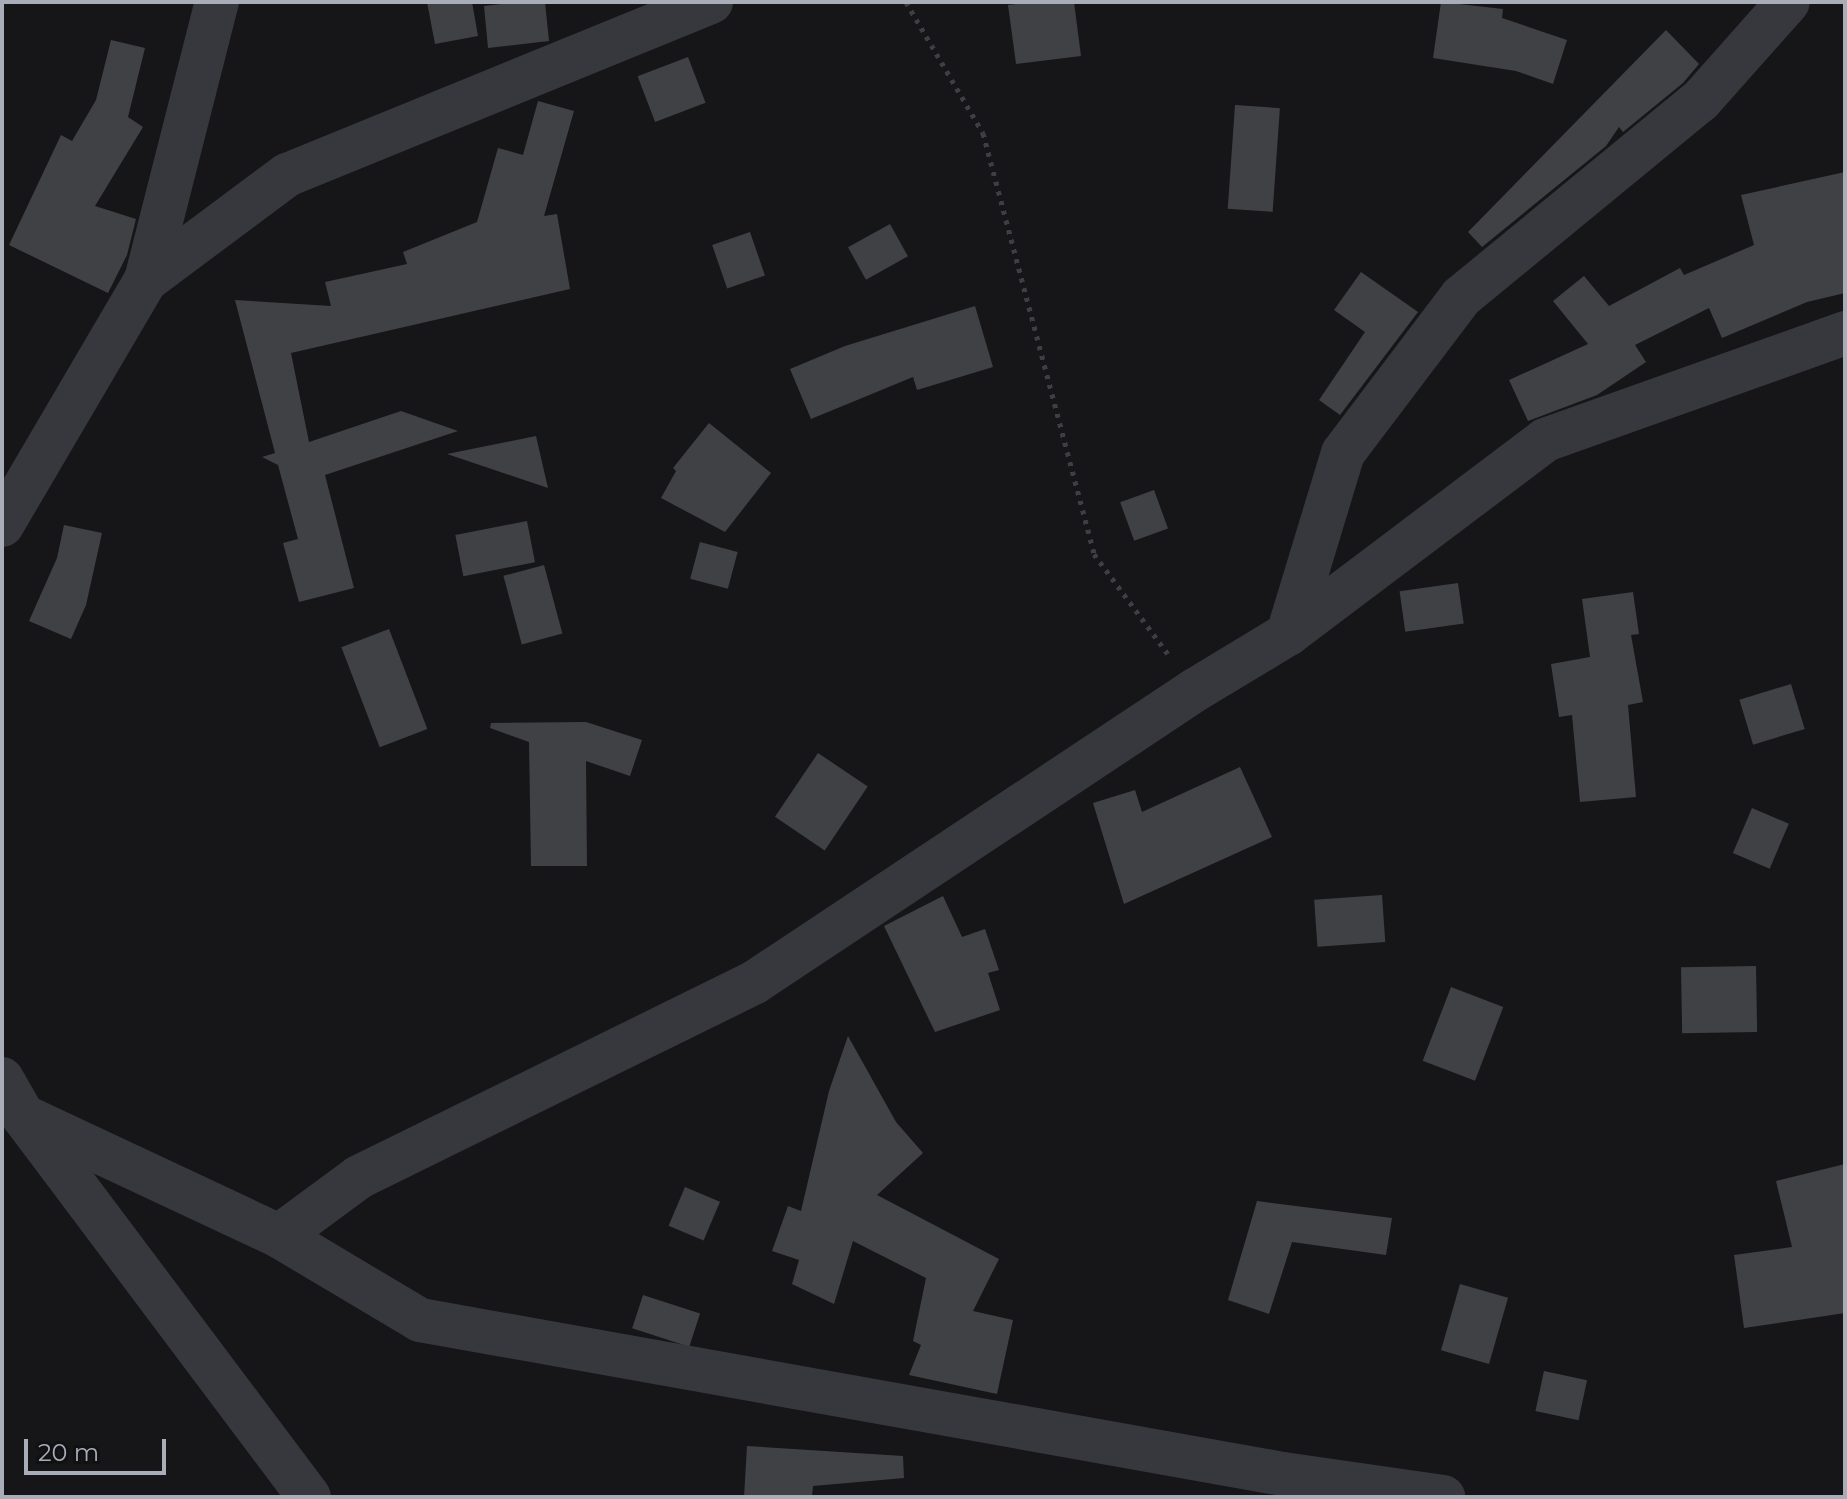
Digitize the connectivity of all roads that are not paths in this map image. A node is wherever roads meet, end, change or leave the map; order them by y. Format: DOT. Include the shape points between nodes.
graph roads {
  1 [pos="217,2"];
  2 [pos="711,2"];
  3 [pos="1788,2"];
  4 [pos="146,280"];
  5 [pos="1845,333"];
  6 [pos="2,525"];
  7 [pos="1288,634"];
  8 [pos="12,1098"];
  9 [pos="279,1236"];
  10 [pos="1297,1485"];
  11 [pos="309,1497"];
  12 [pos="1443,1497"];
  1 -- 4 [label="street"];
  2 -- 4 [label="street" via="287,175"];
  3 -- 7 [label="street" via="1700,101 1461,297 1343,453"];
  4 -- 6 [label="street"];
  5 -- 7 [label="street" via="1545,440"];
  7 -- 9 [label="street" via="755,982 359,1177"];
  8 -- 9 [label="street"];
  8 -- 11 [label="street"];
  9 -- 10 [label="street" via="420,1320"];
  10 -- 12 [label="street"];
}
